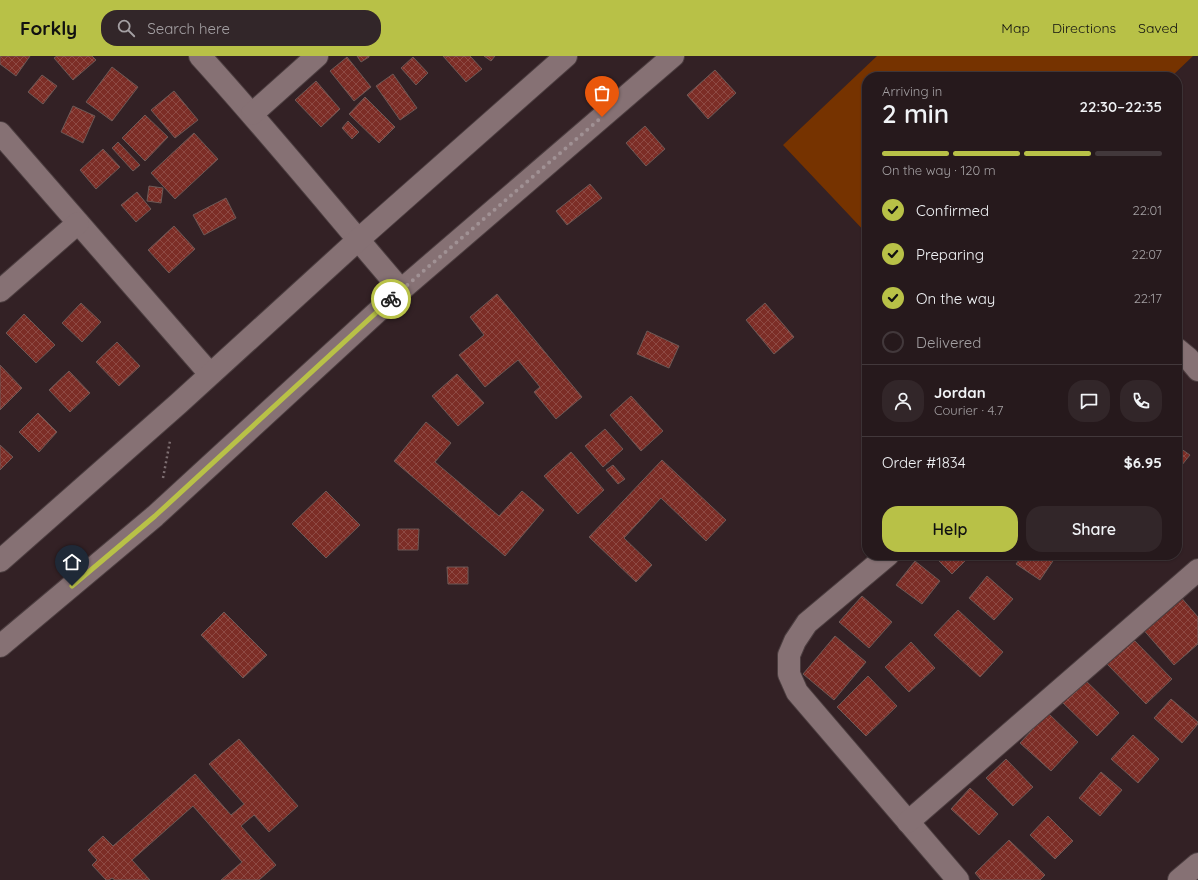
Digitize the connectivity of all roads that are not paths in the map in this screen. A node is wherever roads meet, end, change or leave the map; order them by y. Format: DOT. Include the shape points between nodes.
graph roads {
  1 [pos="200,56"];
  2 [pos="317,56"];
  3 [pos="566,56"];
  4 [pos="673,56"];
  5 [pos="252,114"];
  6 [pos="0,133"];
  7 [pos="78,223"];
  8 [pos="358,240"];
  9 [pos="401,290"];
  10 [pos="0,291"];
  11 [pos="1182,353"];
  12 [pos="1198,370"];
  13 [pos="210,374"];
  14 [pos="882,560"];
  15 [pos="0,562"];
  16 [pos="1198,570"];
  17 [pos="0,646"];
  18 [pos="908,822"];
  19 [pos="1198,864"];
  20 [pos="958,880"];
  21 [pos="1179,880"];
  1 -- 5 [label="street"];
  2 -- 5 [label="street"];
  3 -- 8 [label="street"];
  4 -- 9 [label="street"];
  5 -- 8 [label="street"];
  6 -- 7 [label="street"];
  7 -- 10 [label="street"];
  7 -- 13 [label="street"];
  8 -- 9 [label="street"];
  8 -- 13 [label="street"];
  9 -- 17 [label="street" via="155,516"];
  11 -- 12 [label="street"];
  13 -- 15 [label="street"];
  14 -- 18 [label="street" via="807,623 789,655 789,674 797,692"];
  16 -- 18 [label="street"];
  18 -- 20 [label="street"];
  19 -- 21 [label="street"];
}
